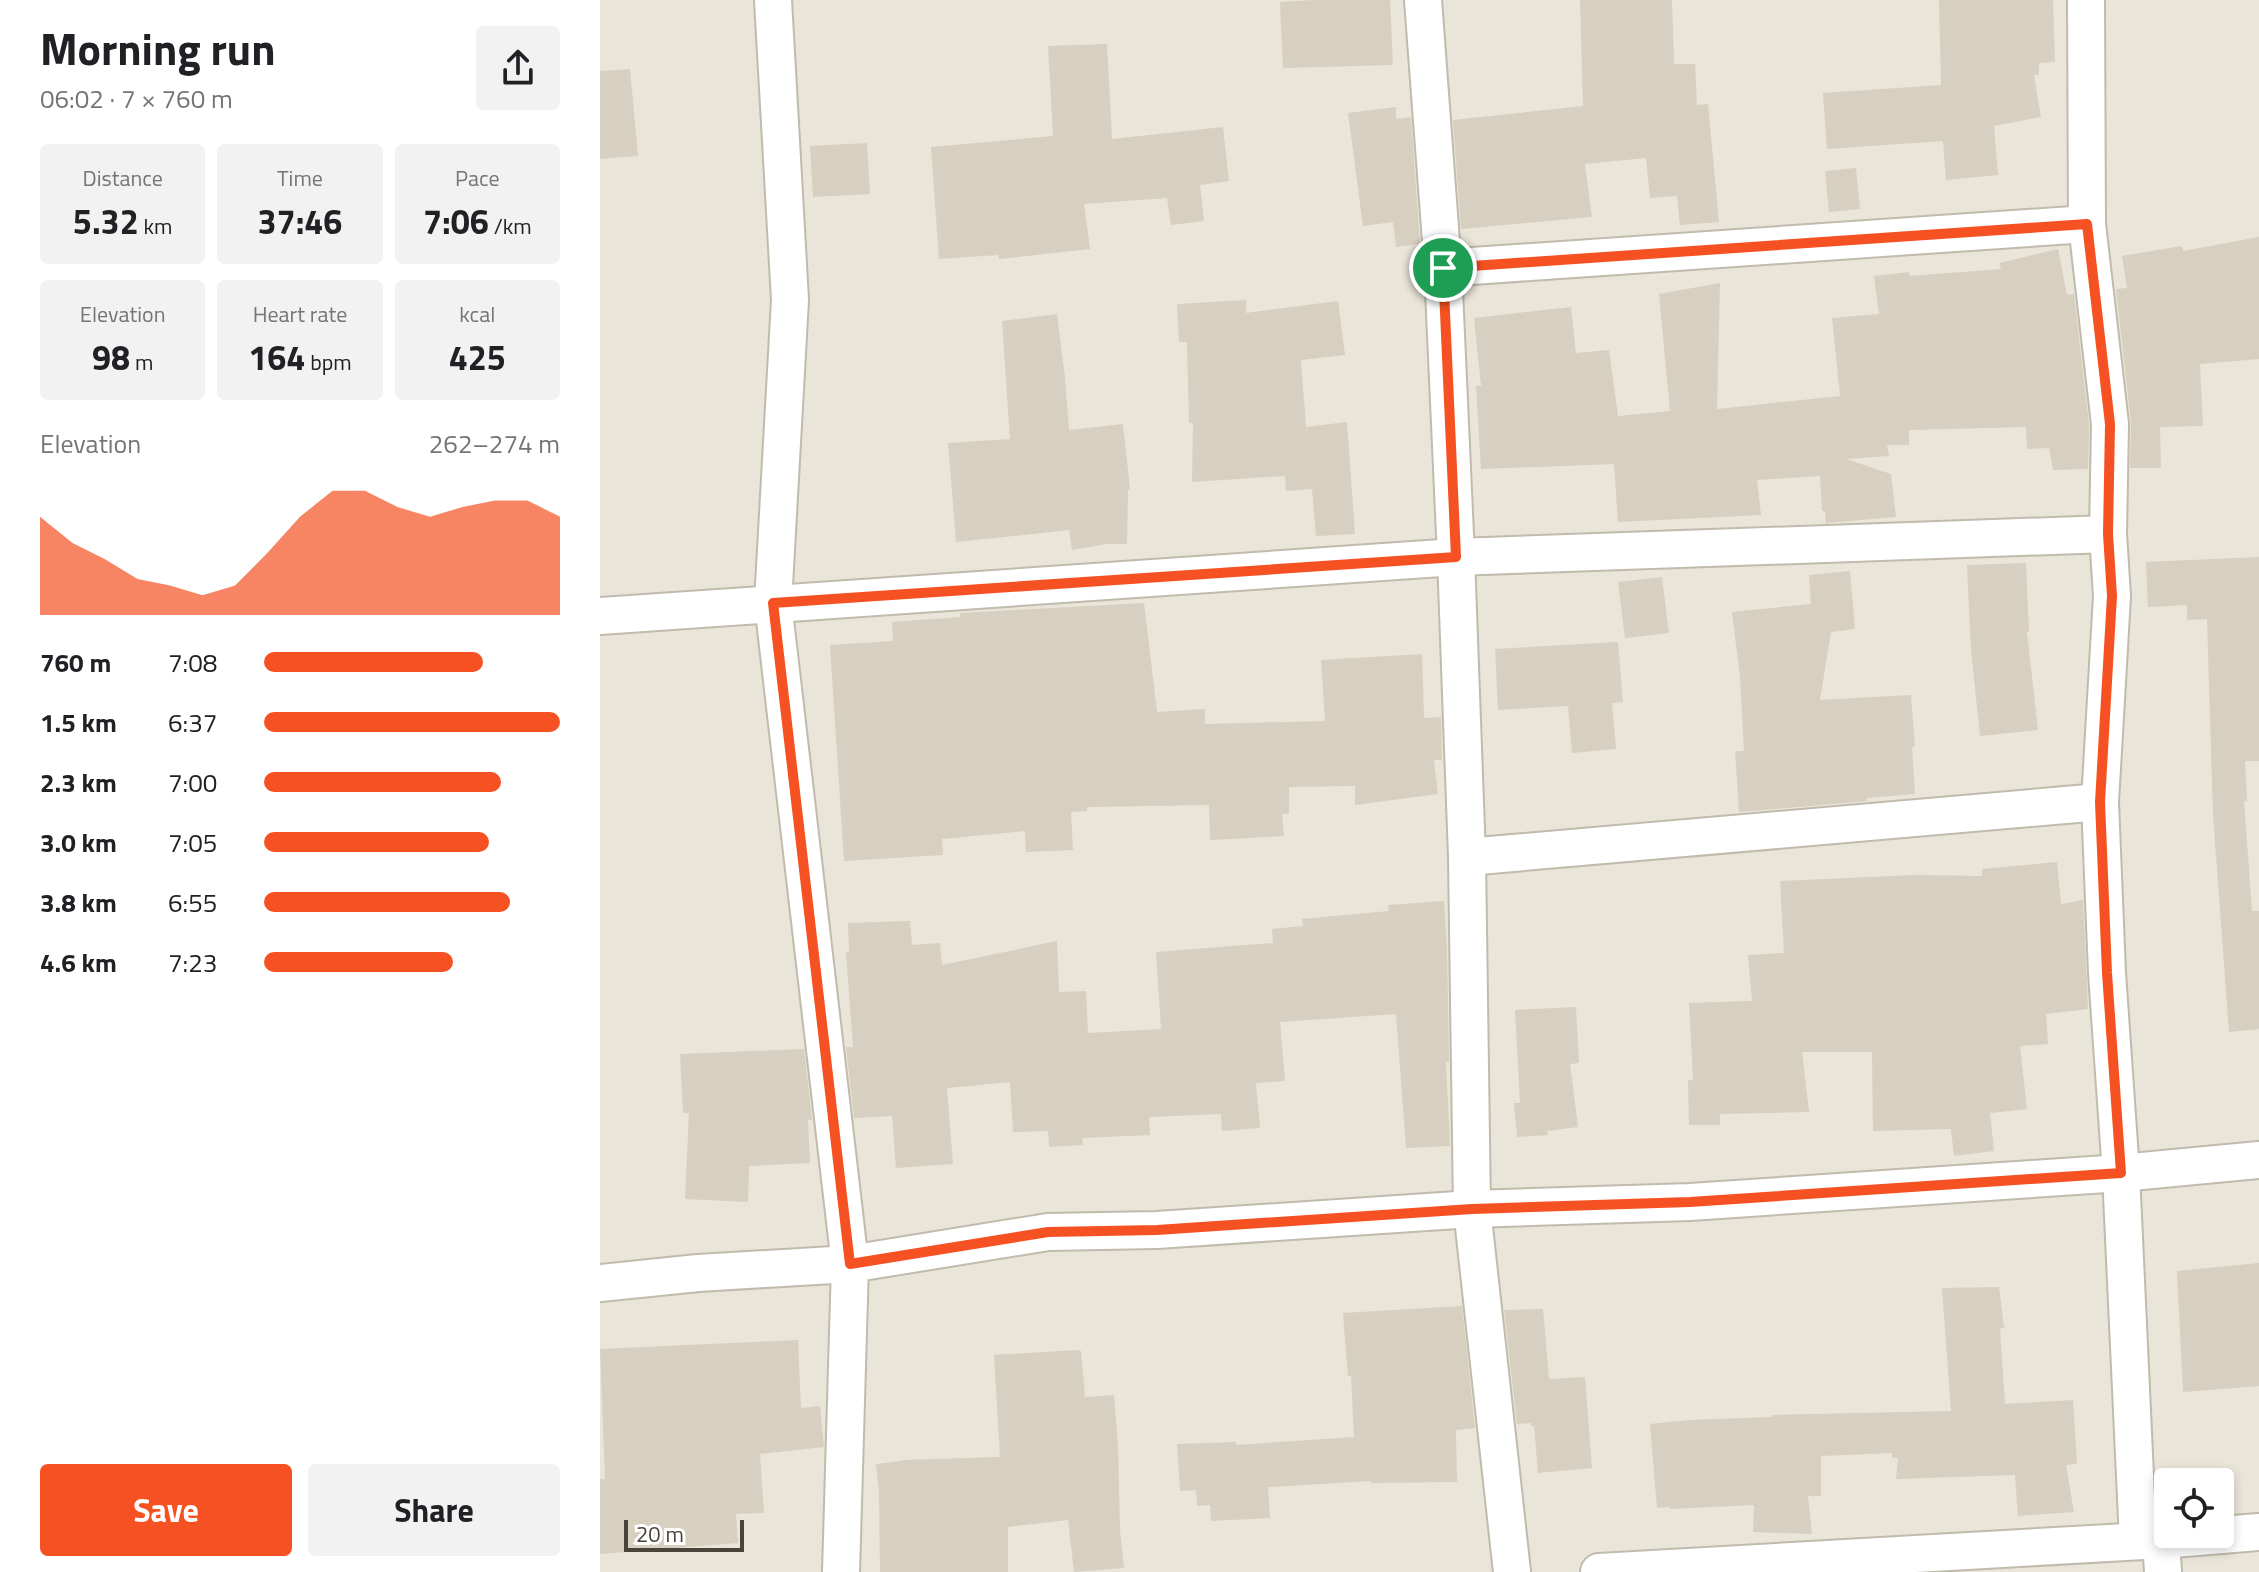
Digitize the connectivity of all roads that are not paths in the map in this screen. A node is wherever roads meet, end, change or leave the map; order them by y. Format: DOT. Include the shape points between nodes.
graph roads {
  1 [pos="773,0"];
  2 [pos="1423,0"];
  3 [pos="2086,0"];
  4 [pos="2087,224"];
  5 [pos="1443,268"];
  6 [pos="2108,534"];
  7 [pos="1456,557"];
  8 [pos="773,603"];
  9 [pos="600,616"];
  10 [pos="2100,802"];
  11 [pos="1467,857"];
  12 [pos="2259,1160"];
  13 [pos="2121,1173"];
  14 [pos="1472,1209"];
  15 [pos="850,1264"];
  16 [pos="600,1283"];
  17 [pos="2259,1532"];
  18 [pos="2154,1551"];
  19 [pos="841,1572"];
  20 [pos="1512,1572"];
  21 [pos="1599,1572"];
  1 -- 8 [label="street" via="790,300"];
  2 -- 5 [label="street"];
  3 -- 4 [label="street"];
  4 -- 5 [label="street"];
  4 -- 6 [label="street" via="2110,424"];
  5 -- 7 [label="street"];
  6 -- 7 [label="street"];
  6 -- 10 [label="street" via="2112,596"];
  7 -- 8 [label="street"];
  7 -- 11 [label="street"];
  8 -- 9 [label="street"];
  8 -- 15 [label="street"];
  10 -- 11 [label="street"];
  10 -- 13 [label="street"];
  11 -- 14 [label="street"];
  12 -- 13 [label="street"];
  13 -- 14 [label="street" via="1690,1202"];
  13 -- 18 [label="street"];
  14 -- 15 [label="street" via="1048,1232"];
  14 -- 20 [label="street"];
  15 -- 16 [label="street"];
  15 -- 19 [label="street"];
  17 -- 18 [label="street"];
  18 -- 21 [label="street"];
}
